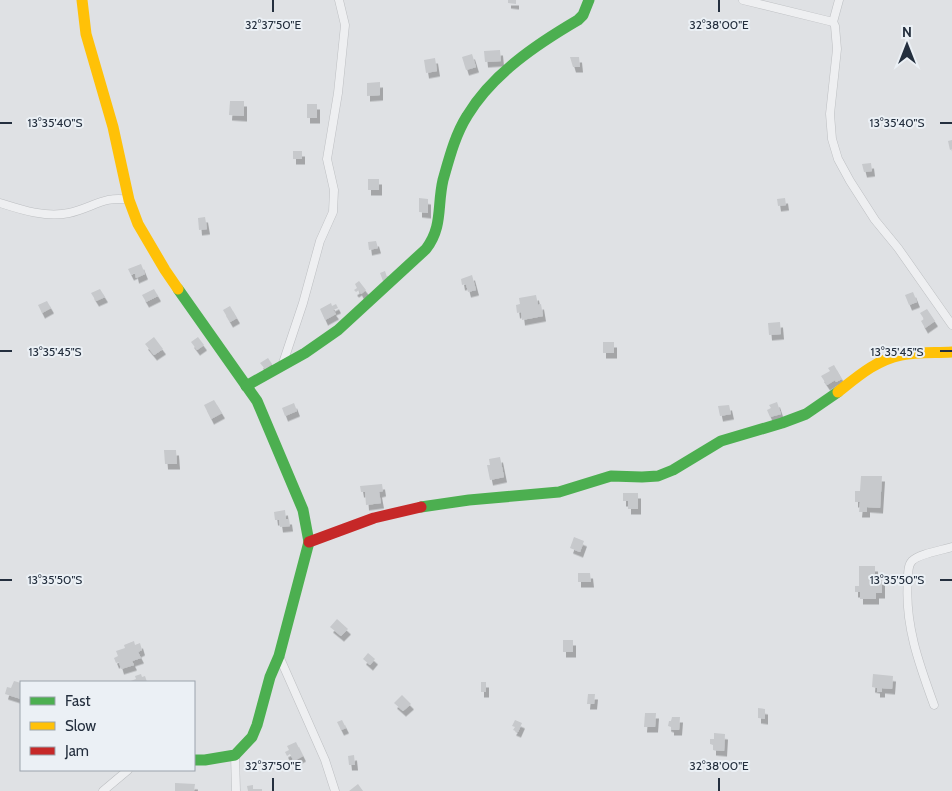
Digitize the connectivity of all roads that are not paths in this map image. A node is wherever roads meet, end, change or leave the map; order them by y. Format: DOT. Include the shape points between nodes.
graph roads {
  1 [pos="82,0"];
  2 [pos="339,0"];
  3 [pos="589,0"];
  4 [pos="743,0"];
  5 [pos="839,0"];
  6 [pos="833,22"];
  7 [pos="129,200"];
  8 [pos="0,203"];
  9 [pos="952,325"];
  10 [pos="952,352"];
  11 [pos="282,366"];
  12 [pos="246,386"];
  13 [pos="309,542"];
  14 [pos="952,548"];
  15 [pos="279,656"];
  16 [pos="934,705"];
  17 [pos="235,755"];
  18 [pos="195,760"];
  19 [pos="127,771"];
  20 [pos="103,791"];
  21 [pos="236,791"];
  22 [pos="335,791"];
  1 -- 7 [label="street" via="86,34 113,127"];
  2 -- 11 [label="street" via="344,31 327,159 334,190 333,212 320,241"];
  3 -- 11 [label="street" via="578,20 526,54 471,110 446,170 440,218 433,241 365,307 337,330"];
  4 -- 6 [label="street"];
  5 -- 6 [label="street"];
  6 -- 9 [label="street" via="836,49 830,114 832,140 838,159 875,220"];
  7 -- 8 [label="street" via="111,198 56,214 25,211"];
  7 -- 12 [label="street" via="138,224 165,270"];
  10 -- 13 [label="street" via="892,357 810,411 786,423 720,442 665,474 604,477 568,490 413,508"];
  11 -- 12 [label="street"];
  12 -- 13 [label="street" via="266,417 303,510"];
  13 -- 15 [label="street"];
  14 -- 16 [label="street" via="916,558 911,561 909,569 910,626 915,652"];
  15 -- 17 [label="street" via="252,737"];
  15 -- 22 [label="street" via="325,760"];
  17 -- 18 [label="street"];
  17 -- 21 [label="street"];
  19 -- 20 [label="street"];
}
